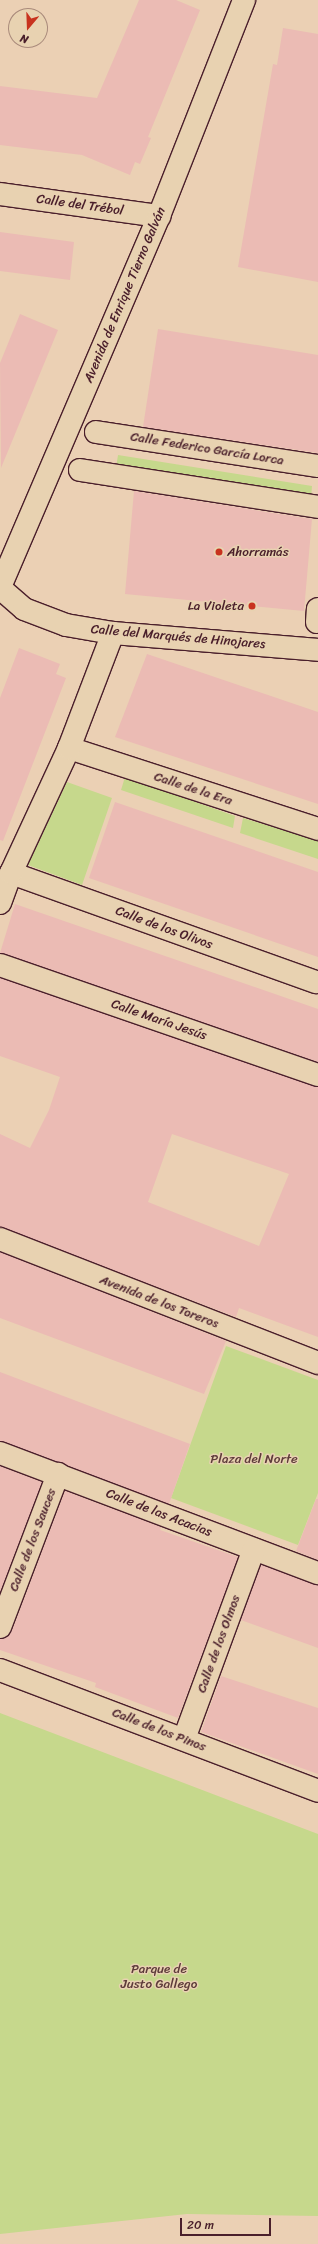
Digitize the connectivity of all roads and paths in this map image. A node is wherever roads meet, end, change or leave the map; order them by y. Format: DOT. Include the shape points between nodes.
graph roads {
  1 [pos="244,0"];
  2 [pos="0,194"];
  3 [pos="159,216"];
  4 [pos="96,432"];
  5 [pos="318,466"];
  6 [pos="80,470"];
  7 [pos="318,507"];
  8 [pos="0,587"];
  9 [pos="113,633"];
  10 [pos="318,650"];
  11 [pos="69,748"];
  12 [pos="318,829"];
  13 [pos="11,873"];
  14 [pos="0,903"];
  15 [pos="0,965"];
  16 [pos="316,982"];
  17 [pos="318,1074"];
  18 [pos="0,1239"];
  19 [pos="318,1363"];
  20 [pos="0,1453"];
  21 [pos="58,1474"];
  22 [pos="254,1549"];
  23 [pos="318,1573"];
  24 [pos="0,1627"];
  25 [pos="0,1670"];
  26 [pos="184,1740"];
  27 [pos="318,1791"];
  1 -- 3 [label="street, Avenida de Enrique Tierno Galván"];
  2 -- 3 [label="street, Calle del Trébol"];
  3 -- 8 [label="street, Avenida de Enrique Tierno Galván"];
  4 -- 5 [label="street, Calle Federico García Lorca"];
  6 -- 7 [label="street"];
  8 -- 9 [label="street, Calle del Marqués de Hinojares" via="24,609 66,625"];
  9 -- 10 [label="street, Calle del Marqués de Hinojares"];
  9 -- 11 [label="street"];
  11 -- 12 [label="street, Calle de la Era"];
  11 -- 13 [label="street"];
  13 -- 14 [label="street"];
  13 -- 16 [label="street, Calle de los Olivos"];
  15 -- 17 [label="street, Calle María Jesús"];
  18 -- 19 [label="street, Avenida de los Toreros"];
  20 -- 21 [label="street, Calle de las Acacias"];
  21 -- 22 [label="street, Calle de las Acacias"];
  21 -- 24 [label="street, Calle de los Sauces"];
  22 -- 23 [label="street, Calle de las Acacias"];
  22 -- 26 [label="street, Calle de los Olmos"];
  25 -- 26 [label="street, Calle de los Pinos"];
  26 -- 27 [label="street, Calle de los Pinos"];
}
